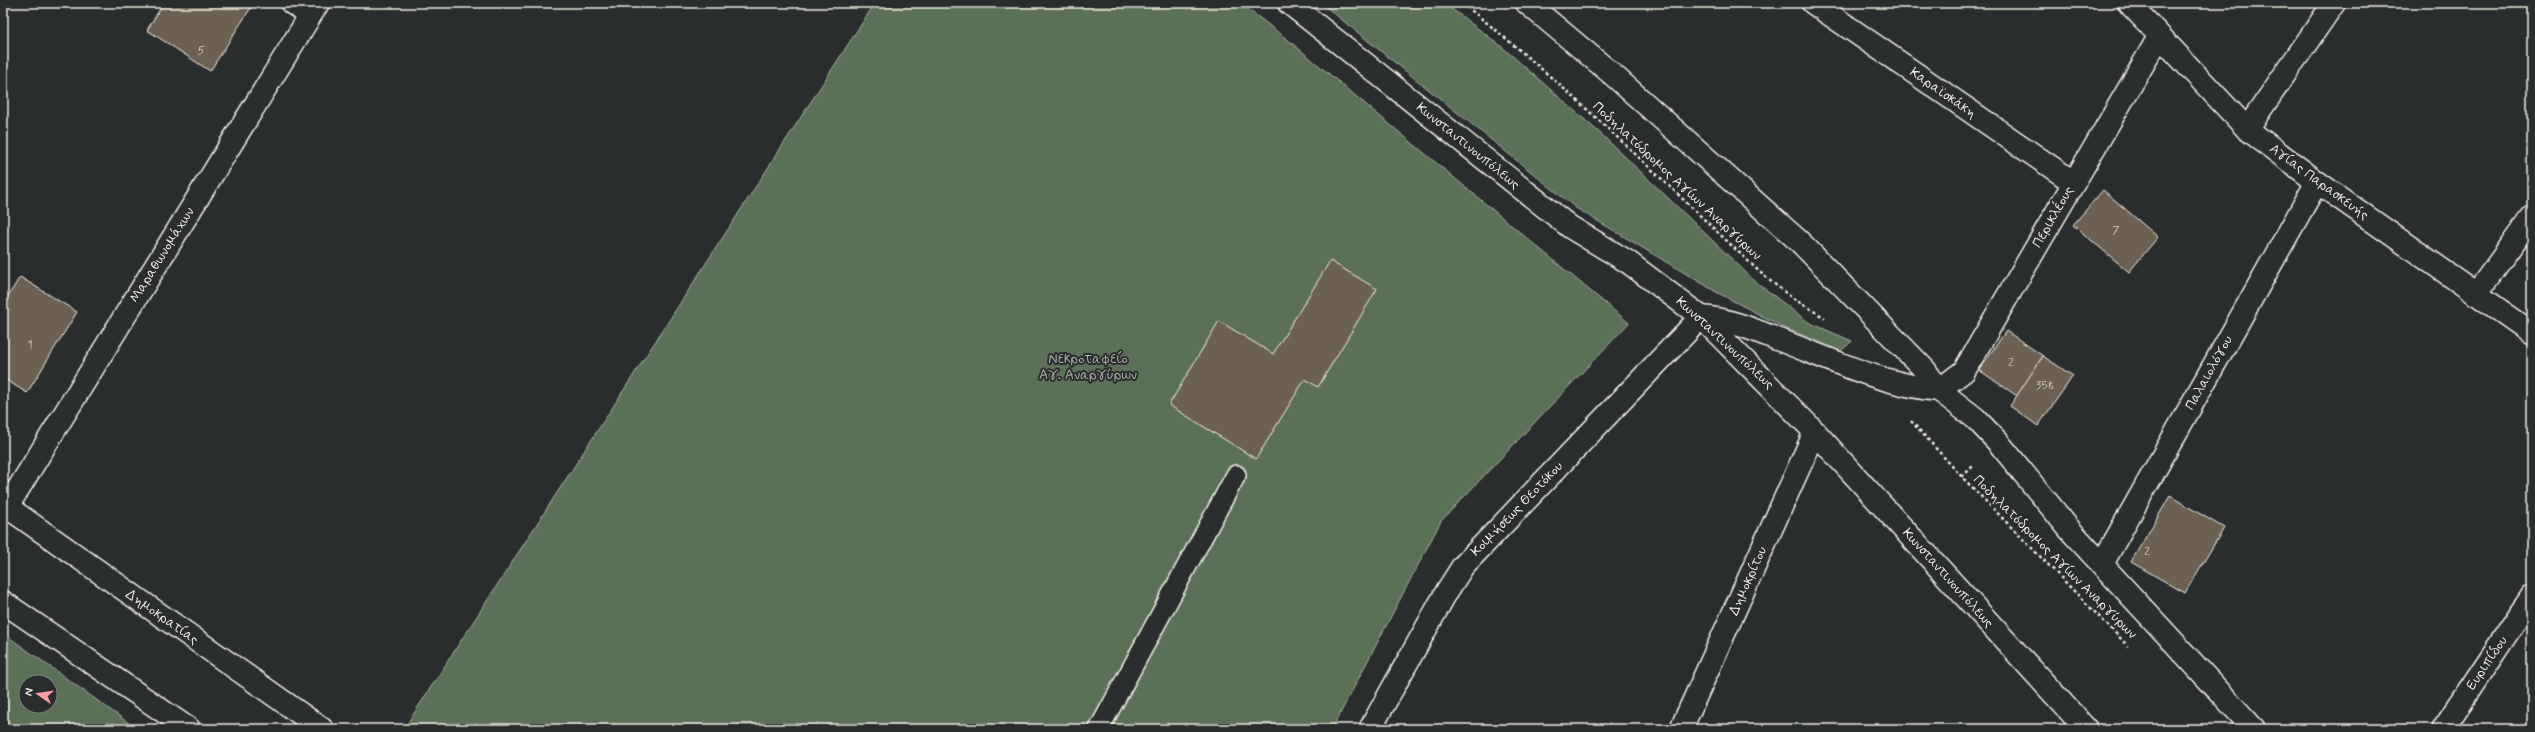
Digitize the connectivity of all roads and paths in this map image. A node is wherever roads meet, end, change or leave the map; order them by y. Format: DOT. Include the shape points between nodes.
graph roads {
  1 [pos="292,3"];
  2 [pos="1289,3"];
  3 [pos="1462,3"];
  4 [pos="1527,3"];
  5 [pos="1813,3"];
  6 [pos="2129,3"];
  7 [pos="2334,3"];
  8 [pos="314,9"];
  9 [pos="2159,37"];
  10 [pos="2247,129"];
  11 [pos="2072,182"];
  12 [pos="2317,182"];
  13 [pos="2532,217"];
  14 [pos="2476,294"];
  15 [pos="1701,317"];
  16 [pos="1832,321"];
  17 [pos="2532,333"];
  18 [pos="1939,390"];
  19 [pos="1907,415"];
  20 [pos="1815,432"];
  21 [pos="1236,475"];
  22 [pos="5,505"];
  23 [pos="2102,564"];
  24 [pos="2532,596"];
  25 [pos="3,602"];
  26 [pos="2133,651"];
  27 [pos="189,729"];
  28 [pos="322,729"];
  29 [pos="1099,729"];
  30 [pos="1370,729"];
  31 [pos="1681,729"];
  32 [pos="2086,729"];
  33 [pos="2254,729"];
  34 [pos="2443,729"];
  1 -- 8 [label="street"];
  2 -- 15 [label="street, Κωνσταντινουπόλεως" via="1570,227 1628,262"];
  3 -- 16 [label="path, Ποδηλατόδρομος Αγίων Αναργύρων" via="1507,38 1608,128 1764,276 1813,312"];
  4 -- 18 [label="street" via="1612,74 1801,243 1925,370"];
  5 -- 11 [label="street, Καραϊσκάκη"];
  6 -- 9 [label="street, Αγίας Παρασκευής"];
  7 -- 10 [label="street"];
  8 -- 22 [label="street, Μαραθωνομάχων"];
  9 -- 10 [label="street, Αγίας Παρασκευής"];
  9 -- 11 [label="street, Περικλέους"];
  10 -- 12 [label="street, Αγίας Παρασκευής"];
  11 -- 18 [label="street, Περικλέους" via="1964,371"];
  12 -- 14 [label="street, Αγίας Παρασκευής"];
  12 -- 23 [label="street, Παλαιολόγου"];
  13 -- 14 [label="street"];
  14 -- 17 [label="street, Αγίας Παρασκευής"];
  15 -- 18 [label="street" via="1718,318 1742,326 1884,380 1910,387"];
  15 -- 20 [label="street, Κωνσταντινουπόλεως"];
  15 -- 30 [label="street, Κοιμήσεως Θεοτόκου" via="1463,566"];
  18 -- 23 [label="street" via="1975,418 1998,442 2070,530"];
  19 -- 26 [label="path, Ποδηλατόδρομος Αγίων Αναργύρων" via="1962,477"];
  20 -- 31 [label="street, Δημοκρίτου"];
  20 -- 32 [label="street, Κωνσταντινουπόλεως"];
  21 -- 29 [label="lane"];
  22 -- 28 [label="street, Δημοκρατίας"];
  23 -- 33 [label="street"];
  24 -- 34 [label="street, Ευριπίδου"];
  25 -- 27 [label="street"];
}
